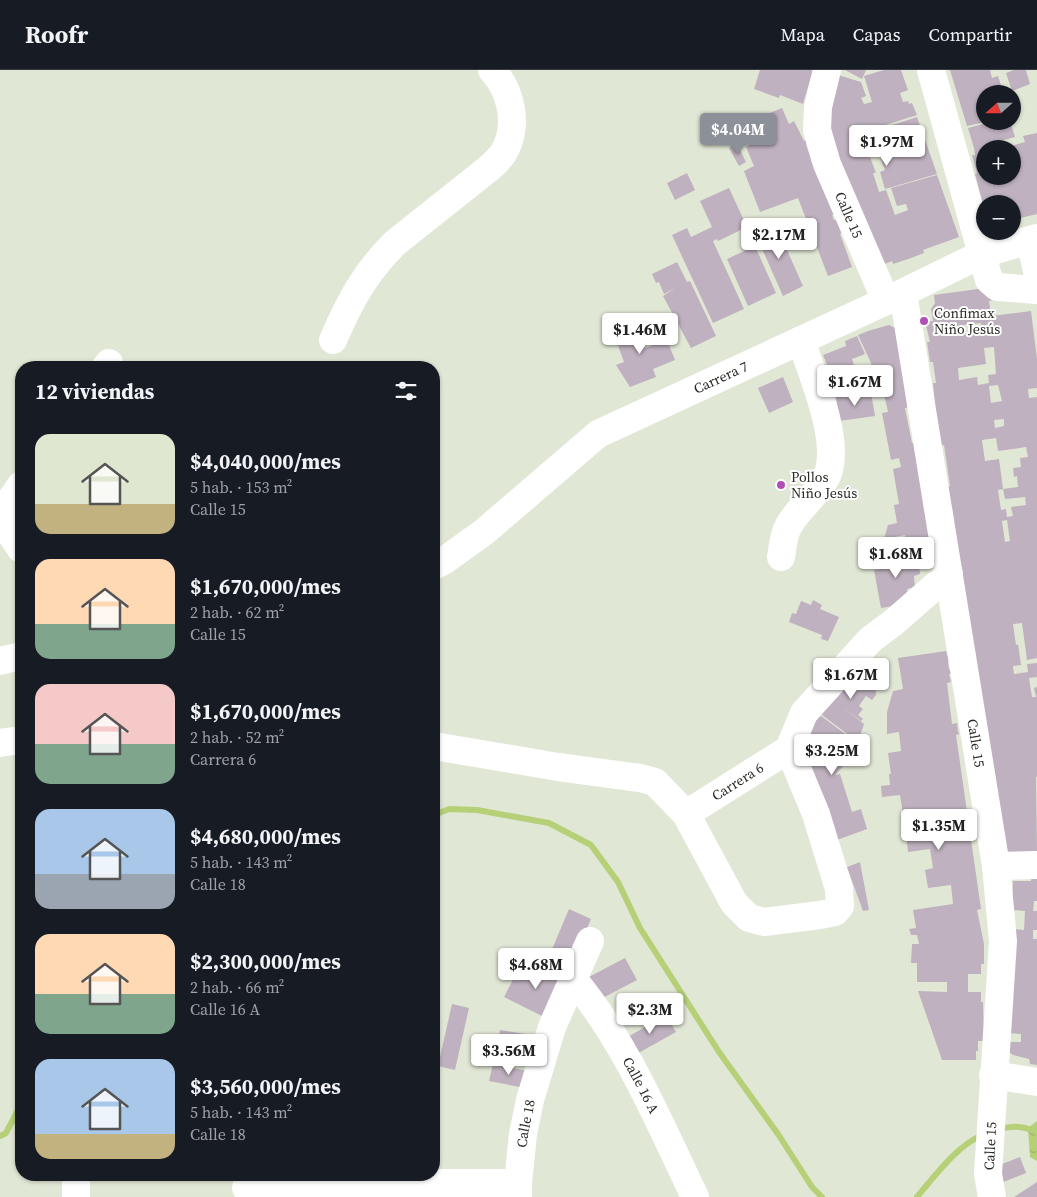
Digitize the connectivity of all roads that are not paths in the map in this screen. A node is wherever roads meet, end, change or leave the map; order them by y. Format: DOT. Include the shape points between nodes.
graph roads {
  1 [pos="492,70"];
  2 [pos="827,70"];
  3 [pos="931,70"];
  4 [pos="1034,239"];
  5 [pos="982,254"];
  6 [pos="1037,271"];
  7 [pos="1037,290"];
  8 [pos="894,297"];
  9 [pos="333,340"];
  10 [pos="801,340"];
  11 [pos="15,494"];
  12 [pos="0,516"];
  13 [pos="15,540"];
  14 [pos="781,557"];
  15 [pos="440,562"];
  16 [pos="948,574"];
  17 [pos="15,657"];
  18 [pos="0,661"];
  19 [pos="15,741"];
  20 [pos="0,743"];
  21 [pos="440,747"];
  22 [pos="789,749"];
  23 [pos="686,814"];
  24 [pos="1037,865"];
  25 [pos="996,866"];
  26 [pos="590,941"];
  27 [pos="574,980"];
  28 [pos="1037,1082"];
  29 [pos="993,1088"];
  30 [pos="76,1181"];
  31 [pos="990,1186"];
  32 [pos="246,1187"];
  33 [pos="518,1190"];
  34 [pos="76,1197"];
  35 [pos="695,1197"];
  1 -- 9 [label="street" via="507,93 512,111 512,128 506,148 488,170 381,256 356,291"];
  2 -- 8 [label="street, Calle 15" via="818,107 817,130 827,164"];
  3 -- 5 [label="street"];
  4 -- 5 [label="street, Carrera 7"];
  4 -- 6 [label="street"];
  5 -- 7 [label="street" via="987,276 993,284"];
  5 -- 8 [label="street, Carrera 7"];
  8 -- 10 [label="street, Carrera 7"];
  8 -- 16 [label="street, Calle 15"];
  10 -- 14 [label="street" via="830,436 830,465 825,479 788,526"];
  10 -- 15 [label="street, Carrera 7" via="598,434 484,532"];
  11 -- 12 [label="street"];
  12 -- 13 [label="street"];
  16 -- 22 [label="street" via="870,640 804,713"];
  16 -- 25 [label="street, Calle 15"];
  17 -- 18 [label="street"];
  19 -- 20 [label="street"];
  21 -- 23 [label="street" via="655,782"];
  22 -- 23 [label="street, Carrera 6"];
  22 -- 23 [label="street" via="816,814 839,889 840,906 835,912 764,922 749,918 734,904"];
  24 -- 25 [label="street"];
  25 -- 29 [label="street, Calle 15" via="1003,941"];
  26 -- 27 [label="street, Calle 18"];
  27 -- 33 [label="street, Calle 18" via="552,1027 530,1100"];
  27 -- 35 [label="street, Calle 16 A" via="593,1003 627,1057"];
  28 -- 29 [label="street"];
  29 -- 31 [label="street, Calle 15"];
  30 -- 34 [label="street"];
  32 -- 33 [label="street" via="340,1183"];
}
